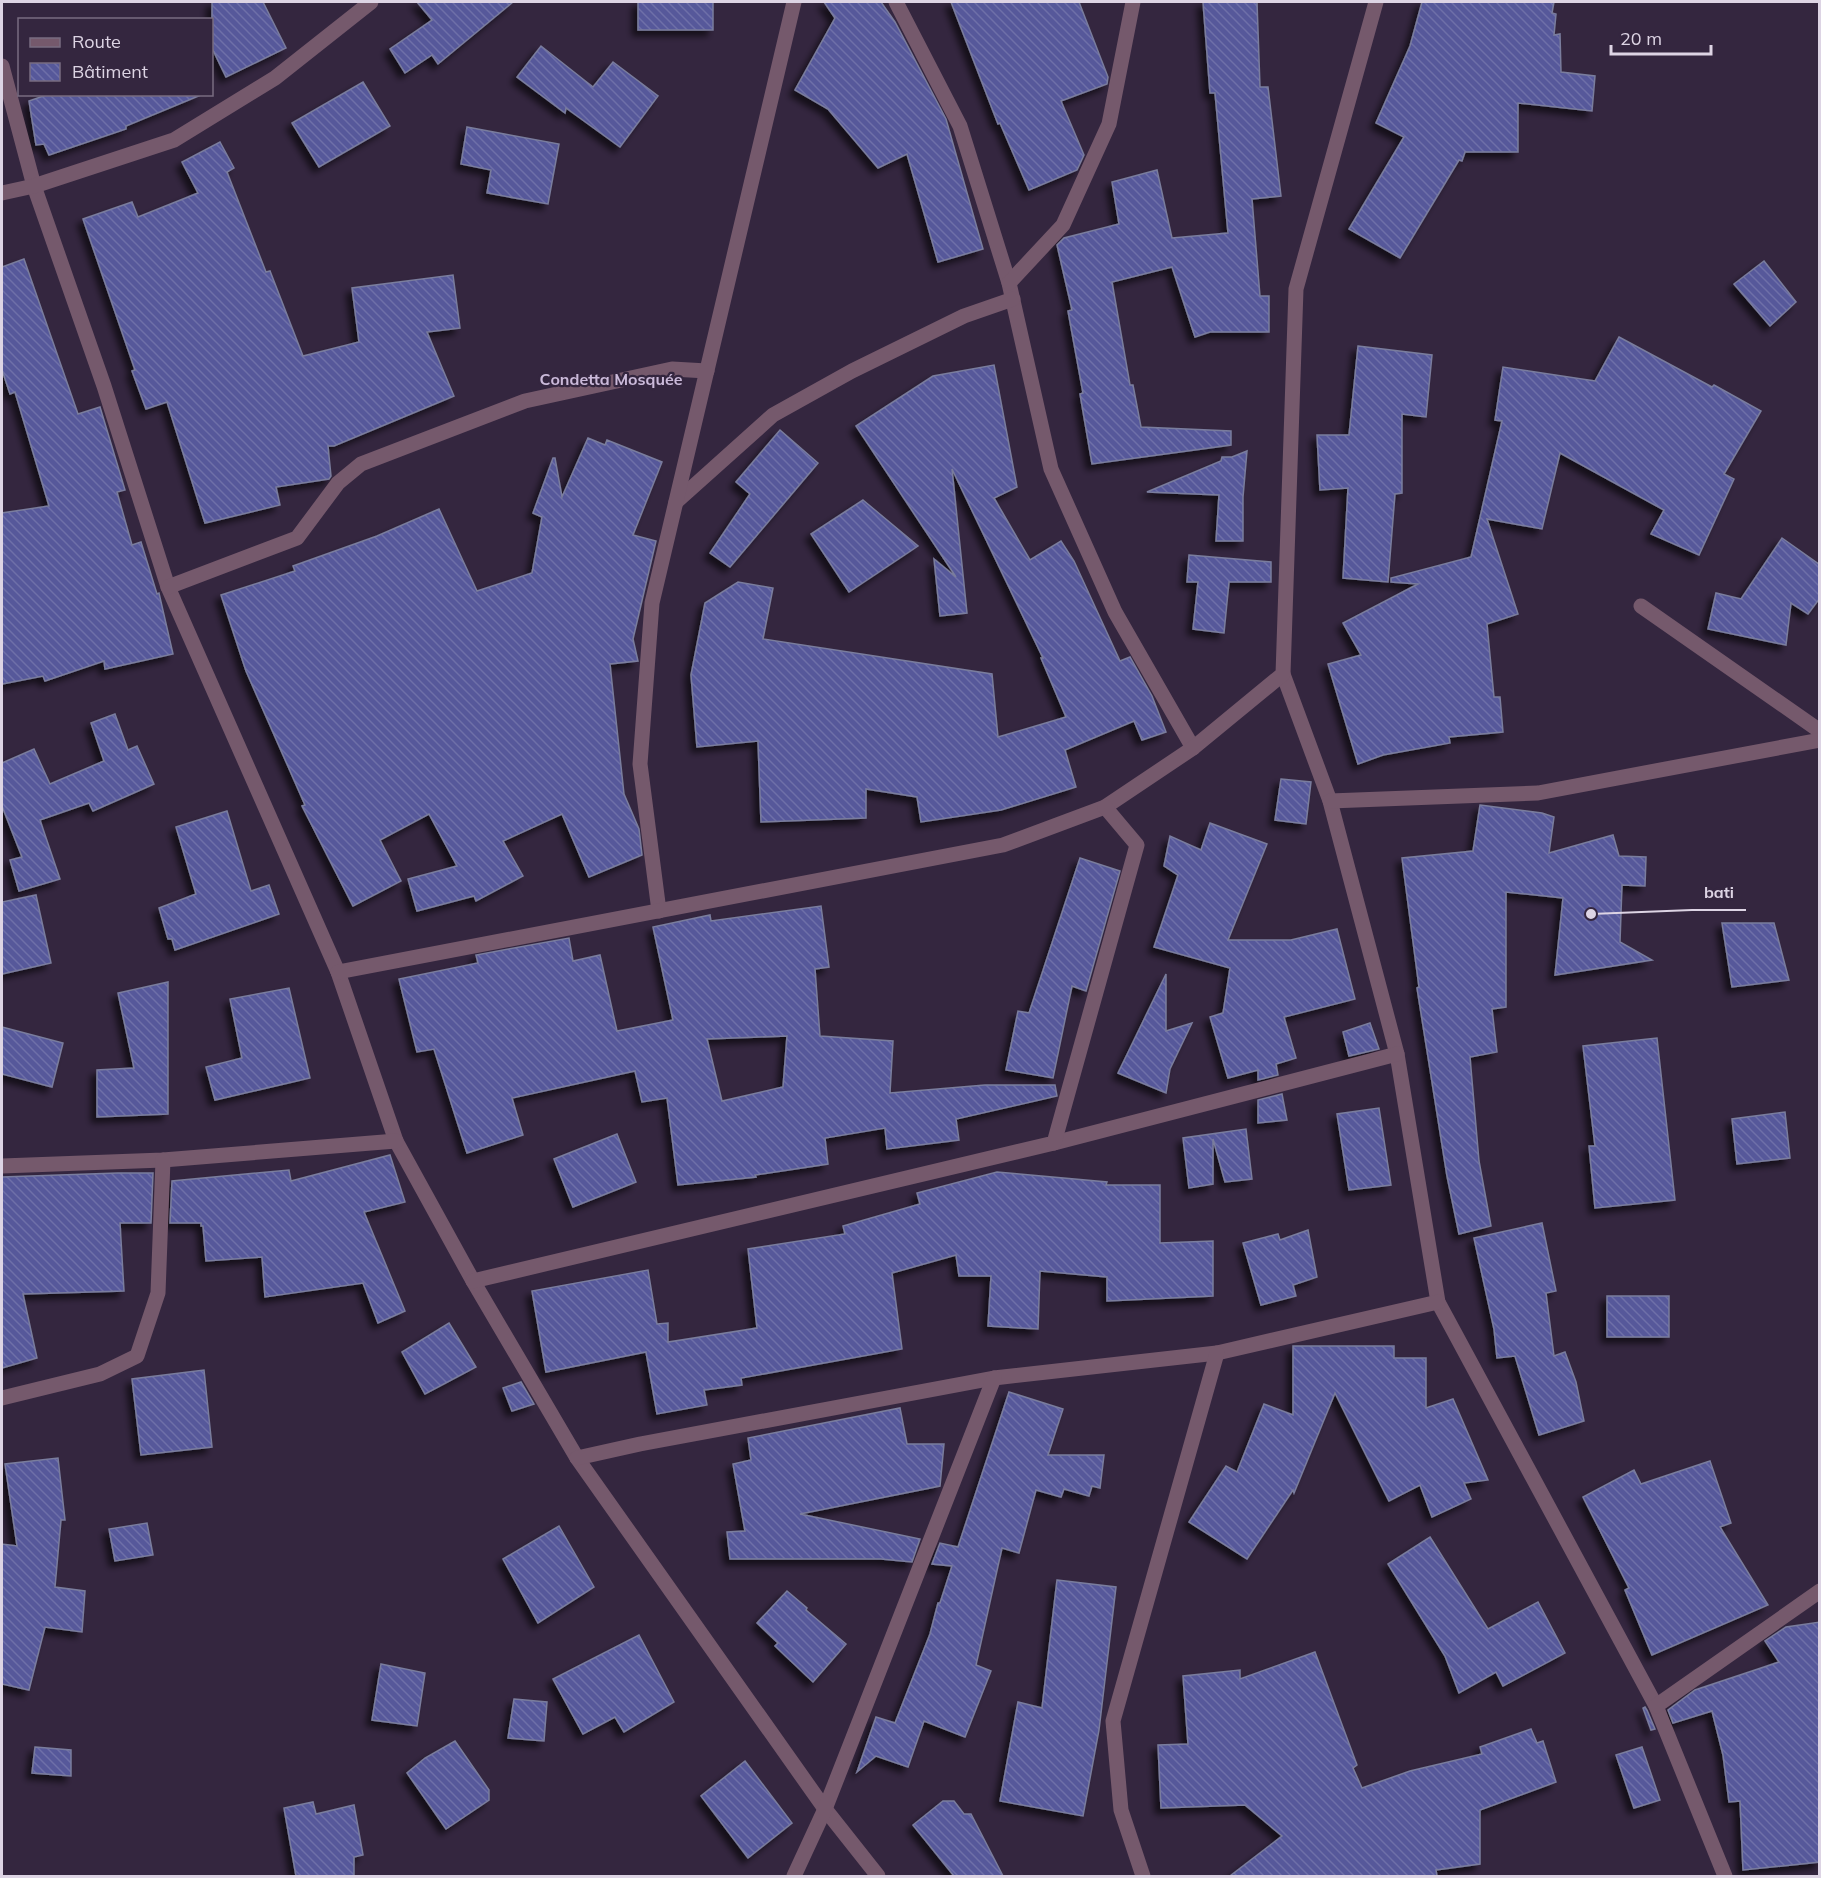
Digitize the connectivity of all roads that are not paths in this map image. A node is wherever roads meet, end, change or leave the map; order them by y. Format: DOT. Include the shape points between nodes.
graph roads {
  1 [pos="371,2"];
  2 [pos="794,2"];
  3 [pos="896,2"];
  4 [pos="1132,2"];
  5 [pos="1376,2"];
  6 [pos="2,66"];
  7 [pos="34,186"];
  8 [pos="2,193"];
  9 [pos="1009,283"];
  10 [pos="1013,299"];
  11 [pos="707,371"];
  12 [pos="676,502"];
  13 [pos="168,587"];
  14 [pos="1641,606"];
  15 [pos="1283,674"];
  16 [pos="1820,731"];
  17 [pos="1820,740"];
  18 [pos="1193,748"];
  19 [pos="1330,801"];
  20 [pos="1105,807"];
  21 [pos="659,911"];
  22 [pos="338,972"];
  23 [pos="1397,1054"];
  24 [pos="396,1141"];
  25 [pos="1054,1143"];
  26 [pos="163,1160"];
  27 [pos="2,1166"];
  28 [pos="474,1281"];
  29 [pos="1438,1302"];
  30 [pos="1217,1353"];
  31 [pos="994,1378"];
  32 [pos="2,1398"];
  33 [pos="577,1458"];
  34 [pos="1820,1591"];
  35 [pos="1656,1706"];
  36 [pos="825,1809"];
  37 [pos="795,1876"];
  38 [pos="878,1876"];
  39 [pos="1143,1876"];
  40 [pos="1725,1876"];
  1 -- 7 [label="street" via="275,78 174,140"];
  2 -- 11 [label="street"];
  3 -- 9 [label="street" via="960,126"];
  4 -- 9 [label="street" via="1109,124 1063,225"];
  5 -- 15 [label="street" via="1296,289"];
  6 -- 7 [label="street"];
  7 -- 8 [label="street"];
  7 -- 13 [label="street" via="104,386"];
  9 -- 10 [label="street"];
  10 -- 12 [label="street" via="964,316 773,415"];
  10 -- 18 [label="street" via="1051,469 1115,612"];
  11 -- 12 [label="street"];
  11 -- 13 [label="street" via="672,369 525,401 361,464 338,483 297,538"];
  12 -- 21 [label="street" via="652,603 640,764"];
  13 -- 22 [label="street"];
  14 -- 16 [label="street"];
  15 -- 18 [label="street"];
  15 -- 19 [label="street"];
  17 -- 19 [label="street" via="1538,793"];
  18 -- 20 [label="street"];
  19 -- 23 [label="street"];
  20 -- 21 [label="street" via="1003,845"];
  20 -- 25 [label="street" via="1137,845"];
  21 -- 22 [label="street"];
  22 -- 24 [label="street"];
  23 -- 25 [label="street"];
  23 -- 29 [label="street"];
  24 -- 26 [label="street"];
  24 -- 28 [label="street"];
  25 -- 28 [label="street"];
  26 -- 27 [label="street"];
  26 -- 32 [label="street" via="158,1293 137,1356 100,1374"];
  28 -- 33 [label="street"];
  29 -- 30 [label="street"];
  29 -- 35 [label="street"];
  30 -- 31 [label="street"];
  30 -- 39 [label="street" via="1113,1721 1121,1810"];
  31 -- 33 [label="street"];
  31 -- 36 [label="street"];
  33 -- 36 [label="street"];
  34 -- 35 [label="street"];
  35 -- 40 [label="street"];
  36 -- 37 [label="street"];
  36 -- 38 [label="street"];
}
